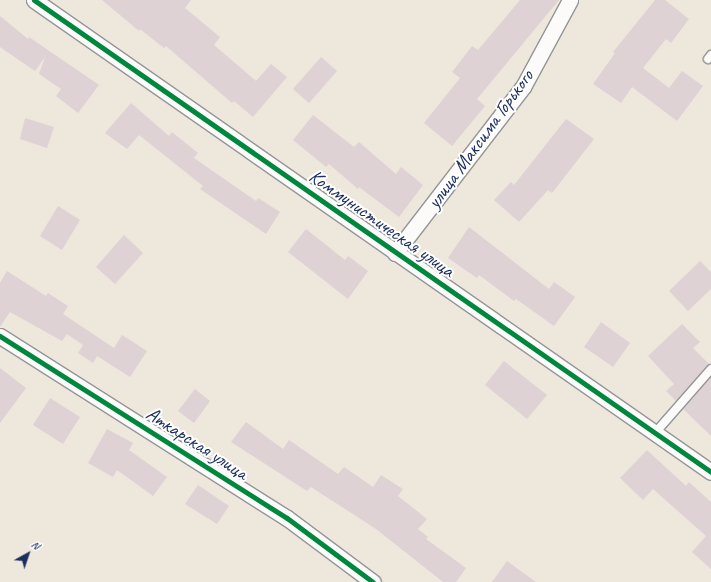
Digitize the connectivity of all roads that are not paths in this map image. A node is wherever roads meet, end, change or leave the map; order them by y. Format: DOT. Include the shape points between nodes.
graph roads {
  1 [pos="34,0"];
  2 [pos="570,0"];
  3 [pos="395,253"];
  4 [pos="0,336"];
  5 [pos="711,369"];
  6 [pos="655,433"];
  7 [pos="711,472"];
  8 [pos="373,582"];
  1 -- 3 [label="street, Коммунистическая улица"];
  2 -- 3 [label="street, улица Максима Горького" via="523,87"];
  3 -- 6 [label="street, Коммунистическая улица"];
  4 -- 8 [label="street, Аткарская улица" via="287,518"];
  5 -- 6 [label="lane"];
  6 -- 7 [label="street, Коммунистическая улица"];
}
